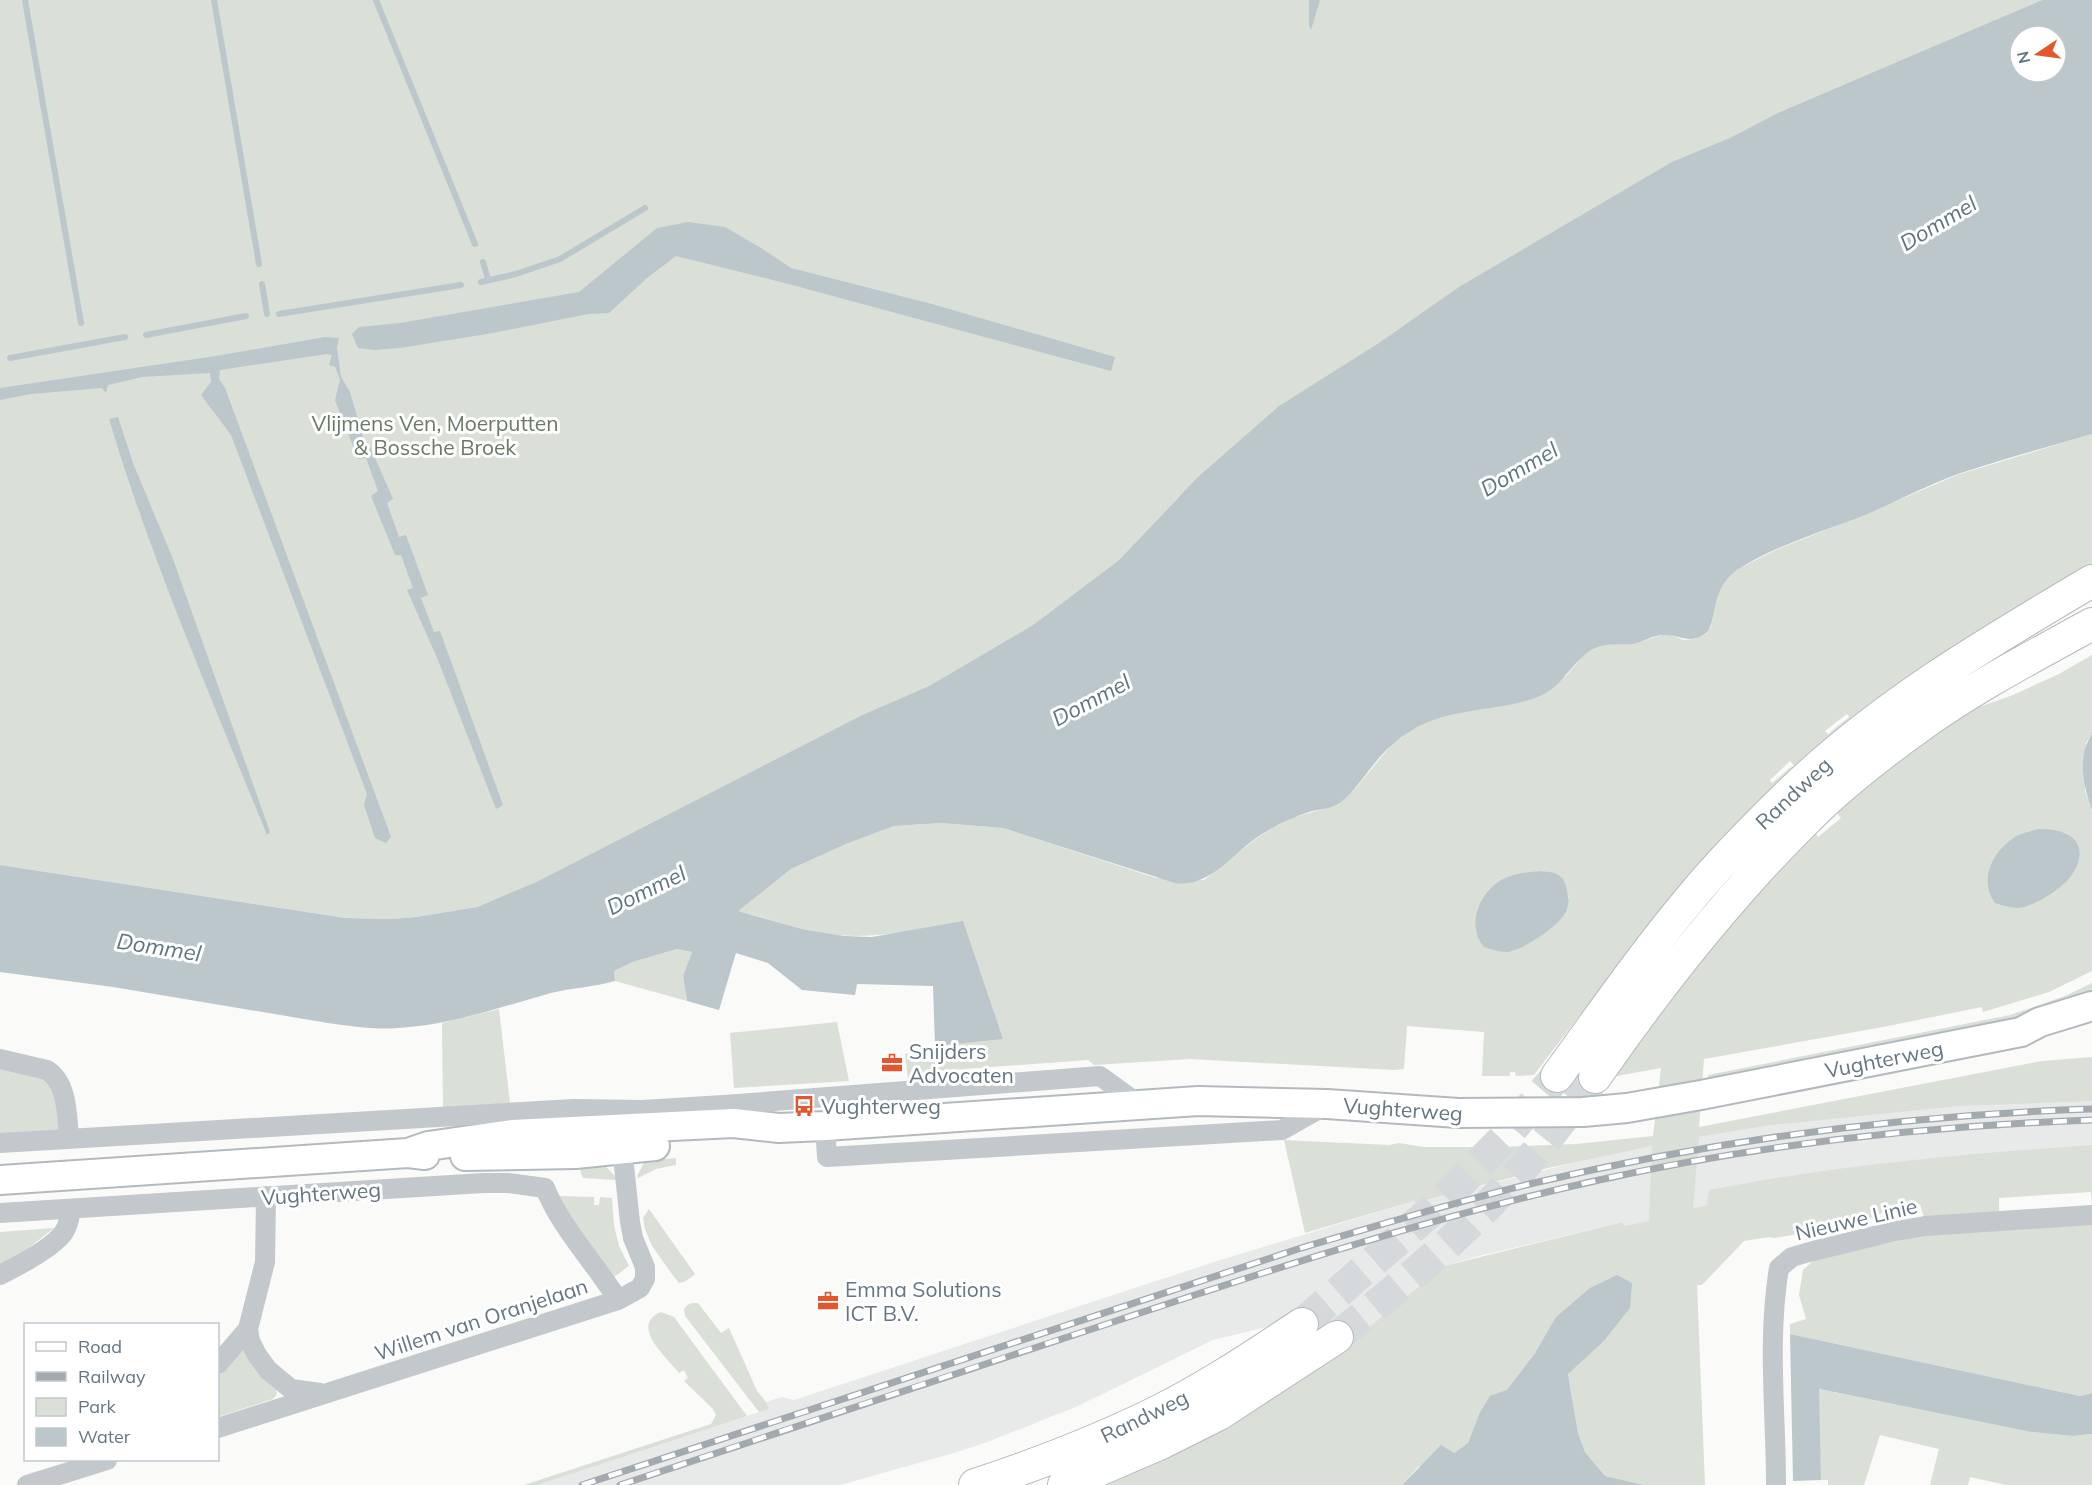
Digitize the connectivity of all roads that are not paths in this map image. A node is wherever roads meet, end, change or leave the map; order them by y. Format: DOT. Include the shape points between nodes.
graph roads {
  1 [pos="2092,581"];
  2 [pos="2092,624"];
  3 [pos="1864,749"];
  4 [pos="1800,804"];
  5 [pos="2092,1006"];
  6 [pos="2092,1021"];
  7 [pos="2020,1032"];
  8 [pos="0,1059"];
  9 [pos="1557,1076"];
  10 [pos="1595,1077"];
  11 [pos="1327,1104"];
  12 [pos="1140,1105"];
  13 [pos="825,1126"];
  14 [pos="620,1129"];
  15 [pos="69,1138"];
  16 [pos="0,1143"];
  17 [pos="0,1180"];
  18 [pos="266,1196"];
  19 [pos="70,1209"];
  20 [pos="0,1213"];
  21 [pos="2092,1215"];
  22 [pos="0,1275"];
  23 [pos="618,1300"];
  24 [pos="1302,1324"];
  25 [pos="248,1329"];
  26 [pos="1337,1336"];
  27 [pos="219,1363"];
  28 [pos="325,1394"];
  29 [pos="219,1428"];
  30 [pos="104,1461"];
  31 [pos="27,1485"];
  32 [pos="975,1485"];
  33 [pos="1064,1485"];
  34 [pos="1776,1485"];
  1 -- 3 [label="main road, Randweg" via="1928,682"];
  2 -- 3 [label="main road, Randweg" via="1922,725"];
  3 -- 4 [label="main road, Randweg"];
  4 -- 9 [label="main road, Randweg" via="1695,892"];
  4 -- 10 [label="main road, Randweg"];
  5 -- 7 [label="main road, Vughterweg"];
  6 -- 7 [label="main road, Vughterweg" via="2042,1033"];
  7 -- 11 [label="main road, Vughterweg" via="1605,1110 1458,1113"];
  8 -- 15 [label="street" via="47,1070 60,1082"];
  11 -- 12 [label="main road, Vughterweg" via="1198,1101"];
  11 -- 13 [label="street" via="1282,1130 827,1157"];
  12 -- 13 [label="main road, Vughterweg"];
  12 -- 14 [label="street" via="1100,1076 642,1110"];
  13 -- 14 [label="main road, Vughterweg" via="778,1128 749,1138"];
  14 -- 15 [label="street, Vughterweg" via="539,1110"];
  14 -- 17 [label="main road, Vughterweg" via="529,1156 408,1153"];
  14 -- 23 [label="street, Willem van Oranjelaan" via="630,1222 645,1279 640,1288"];
  15 -- 16 [label="street, Vughterweg"];
  18 -- 19 [label="street, Vughterweg"];
  18 -- 23 [label="street, Vughterweg" via="483,1183 545,1188 553,1207"];
  18 -- 25 [label="street" via="265,1262"];
  19 -- 20 [label="street, Vughterweg"];
  19 -- 22 [label="street" via="70,1220 63,1233"];
  21 -- 34 [label="street, Nieuwe Linie" via="1903,1230 1792,1257 1779,1268 1772,1339"];
  23 -- 28 [label="street, Willem van Oranjelaan"];
  24 -- 32 [label="main road, Randweg" via="1206,1385 1146,1417 1082,1446"];
  25 -- 27 [label="street"];
  25 -- 28 [label="street, Willem van Oranjelaan" via="257,1355 268,1370 291,1389"];
  26 -- 33 [label="main road, Randweg" via="1219,1414"];
  28 -- 29 [label="street, Willem van Oranjelaan"];
  30 -- 31 [label="street"];
}
